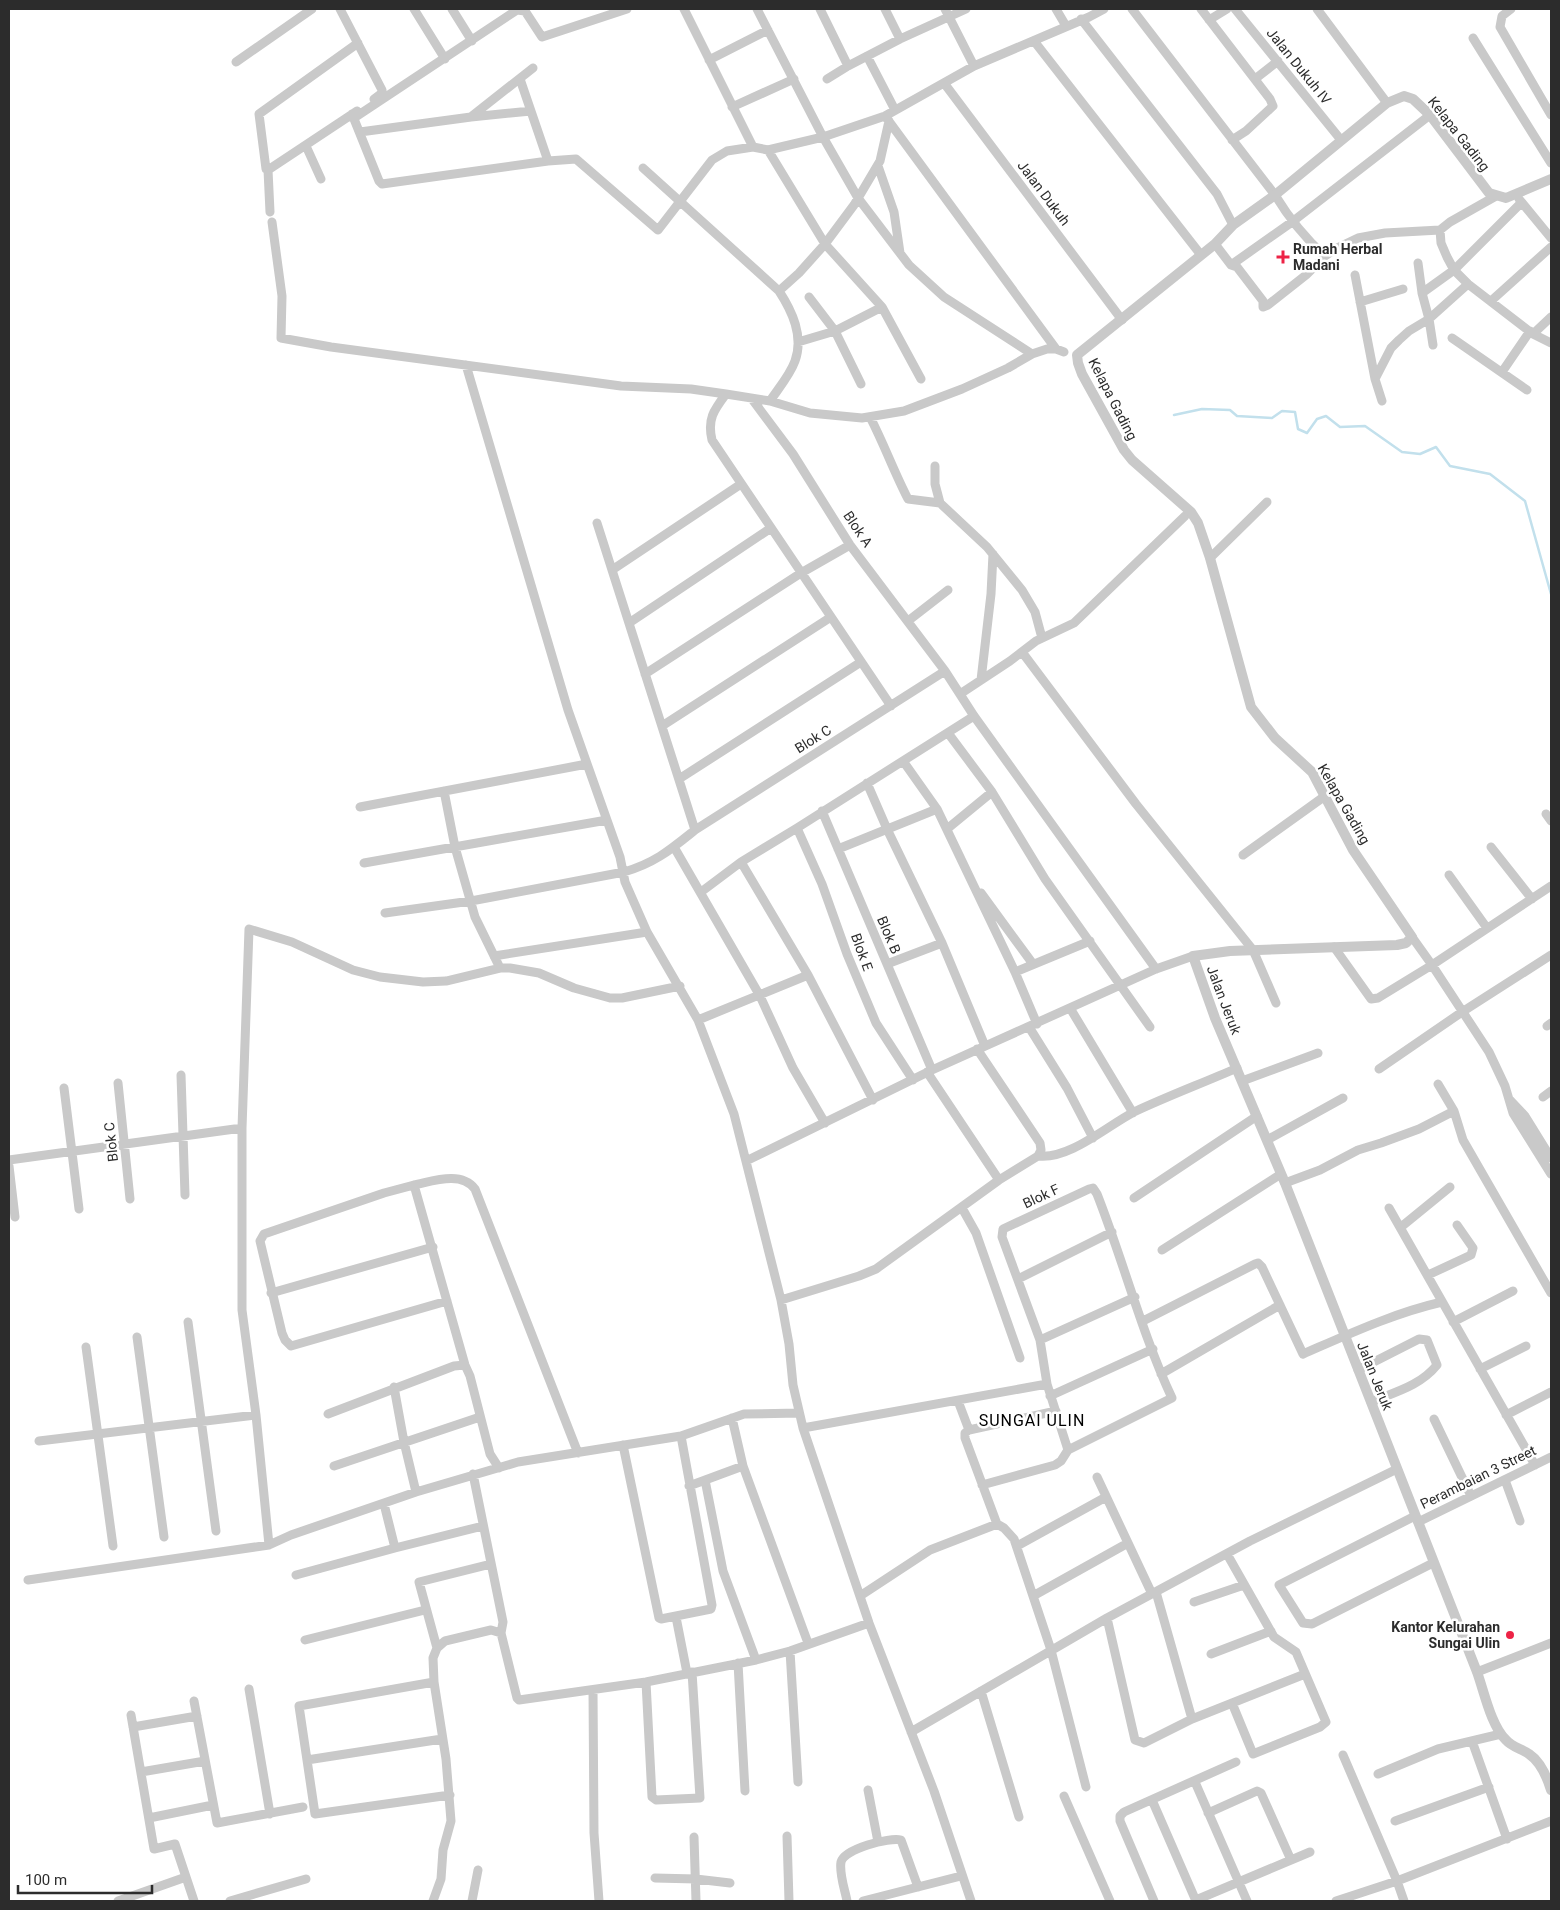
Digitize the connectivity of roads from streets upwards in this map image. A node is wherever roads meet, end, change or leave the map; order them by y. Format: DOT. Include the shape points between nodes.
graph roads {
  1 [pos="312,9"];
  2 [pos="340,9"];
  3 [pos="414,9"];
  4 [pos="452,9"];
  5 [pos="627,9"];
  6 [pos="684,9"];
  7 [pos="757,9"];
  8 [pos="820,9"];
  9 [pos="885,9"];
  10 [pos="945,9"];
  11 [pos="966,9"];
  12 [pos="1056,9"];
  13 [pos="1104,9"];
  14 [pos="1132,9"];
  15 [pos="1201,9"];
  16 [pos="1227,9"];
  17 [pos="1235,9"];
  18 [pos="1318,9"];
  19 [pos="1511,9"];
  20 [pos="949,18"];
  21 [pos="1081,19"];
  22 [pos="1209,20"];
  23 [pos="1066,26"];
  24 [pos="768,30"];
  25 [pos="900,38"];
  26 [pos="1473,38"];
  27 [pos="472,40"];
  28 [pos="1034,41"];
  29 [pos="358,43"];
  30 [pos="867,56"];
  31 [pos="444,58"];
  32 [pos="709,60"];
  33 [pos="1278,61"];
  34 [pos="236,62"];
  35 [pos="848,66"];
  36 [pos="974,66"];
  37 [pos="533,68"];
  38 [pos="520,79"];
  39 [pos="794,79"];
  40 [pos="827,79"];
  41 [pos="1255,79"];
  42 [pos="944,83"];
  43 [pos="1387,103"];
  44 [pos="732,107"];
  45 [pos="895,110"];
  46 [pos="531,111"];
  47 [pos="1430,115"];
  48 [pos="353,116"];
  49 [pos="1551,116"];
  50 [pos="471,117"];
  51 [pos="887,119"];
  52 [pos="360,132"];
  53 [pos="823,137"];
  54 [pos="1232,140"];
  55 [pos="1341,140"];
  56 [pos="306,146"];
  57 [pos="752,147"];
  58 [pos="768,150"];
  59 [pos="548,161"];
  60 [pos="1551,163"];
  61 [pos="878,166"];
  62 [pos="643,168"];
  63 [pos="268,170"];
  64 [pos="321,179"];
  65 [pos="1551,179"];
  66 [pos="1275,195"];
  67 [pos="1496,196"];
  68 [pos="858,198"];
  69 [pos="1518,199"];
  70 [pos="681,202"];
  71 [pos="270,212"];
  72 [pos="272,222"];
  73 [pos="1292,222"];
  74 [pos="1233,225"];
  75 [pos="1440,230"];
  76 [pos="1551,238"];
  77 [pos="826,244"];
  78 [pos="1215,244"];
  79 [pos="1551,247"];
  80 [pos="901,255"];
  81 [pos="1201,255"];
  82 [pos="1325,256"];
  83 [pos="1418,263"];
  84 [pos="1231,265"];
  85 [pos="1454,270"];
  86 [pos="1354,275"];
  87 [pos="1468,284"];
  88 [pos="1403,288"];
  89 [pos="779,291"];
  90 [pos="1422,293"];
  91 [pos="809,297"];
  92 [pos="1491,301"];
  93 [pos="1360,302"];
  94 [pos="882,307"];
  95 [pos="1551,317"];
  96 [pos="1429,319"];
  97 [pos="1122,320"];
  98 [pos="835,331"];
  99 [pos="1532,332"];
  100 [pos="1452,338"];
  101 [pos="798,342"];
  102 [pos="1551,343"];
  103 [pos="1433,345"];
  104 [pos="1032,354"];
  105 [pos="466,365"];
  106 [pos="1502,372"];
  107 [pos="921,379"];
  108 [pos="1375,379"];
  109 [pos="861,384"];
  110 [pos="1527,390"];
  111 [pos="726,394"];
  112 [pos="752,399"];
  113 [pos="770,401"];
  114 [pos="1382,401"];
  115 [pos="870,417"];
  116 [pos="935,466"];
  117 [pos="741,484"];
  118 [pos="1267,502"];
  119 [pos="940,503"];
  120 [pos="1185,516"];
  121 [pos="597,523"];
  122 [pos="771,528"];
  123 [pos="850,545"];
  124 [pos="993,554"];
  125 [pos="1210,558"];
  126 [pos="612,570"];
  127 [pos="801,573"];
  128 [pos="948,590"];
  129 [pos="831,617"];
  130 [pos="908,621"];
  131 [pos="629,623"];
  132 [pos="1042,638"];
  133 [pos="1022,652"];
  134 [pos="861,662"];
  135 [pos="945,671"];
  136 [pos="645,674"];
  137 [pos="981,680"];
  138 [pos="960,694"];
  139 [pos="890,706"];
  140 [pos="974,716"];
  141 [pos="662,726"];
  142 [pos="948,733"];
  143 [pos="903,761"];
  144 [pos="587,764"];
  145 [pos="679,779"];
  146 [pos="868,783"];
  147 [pos="444,791"];
  148 [pos="992,792"];
  149 [pos="1325,796"];
  150 [pos="360,807"];
  151 [pos="937,809"];
  152 [pos="822,812"];
  153 [pos="607,820"];
  154 [pos="797,828"];
  155 [pos="947,829"];
  156 [pos="695,830"];
  157 [pos="887,830"];
  158 [pos="455,847"];
  159 [pos="674,847"];
  160 [pos="1491,847"];
  161 [pos="838,849"];
  162 [pos="1243,855"];
  163 [pos="740,862"];
  164 [pos="364,863"];
  165 [pos="624,872"];
  166 [pos="1449,875"];
  167 [pos="969,877"];
  168 [pos="1551,886"];
  169 [pos="701,892"];
  170 [pos="1532,899"];
  171 [pos="471,901"];
  172 [pos="385,913"];
  173 [pos="1487,928"];
  174 [pos="647,932"];
  175 [pos="1412,936"];
  176 [pos="1090,941"];
  177 [pos="942,943"];
  178 [pos="1334,947"];
  179 [pos="1253,950"];
  180 [pos="1551,955"];
  181 [pos="494,956"];
  182 [pos="1193,956"];
  183 [pos="887,964"];
  184 [pos="1033,964"];
  185 [pos="1432,965"];
  186 [pos="500,968"];
  187 [pos="1156,970"];
  188 [pos="1015,972"];
  189 [pos="808,975"];
  190 [pos="1120,985"];
  191 [pos="680,986"];
  192 [pos="760,996"];
  193 [pos="1276,1003"];
  194 [pos="1070,1008"];
  195 [pos="1462,1012"];
  196 [pos="698,1020"];
  197 [pos="1033,1026"];
  198 [pos="1150,1027"];
  199 [pos="981,1048"];
  200 [pos="1318,1053"];
  201 [pos="1237,1068"];
  202 [pos="1380,1070"];
  203 [pos="930,1071"];
  204 [pos="181,1075"];
  205 [pos="913,1080"];
  206 [pos="1242,1081"];
  207 [pos="118,1083"];
  208 [pos="1438,1084"];
  209 [pos="64,1088"];
  210 [pos="1551,1091"];
  211 [pos="1543,1096"];
  212 [pos="1343,1098"];
  213 [pos="873,1100"];
  214 [pos="1510,1100"];
  215 [pos="1454,1111"];
  216 [pos="1133,1113"];
  217 [pos="1257,1116"];
  218 [pos="825,1123"];
  219 [pos="242,1128"];
  220 [pos="183,1136"];
  221 [pos="1092,1138"];
  222 [pos="1267,1140"];
  223 [pos="125,1144"];
  224 [pos="73,1151"];
  225 [pos="1038,1156"];
  226 [pos="1551,1158"];
  227 [pos="9,1160"];
  228 [pos="746,1161"];
  229 [pos="9,1166"];
  230 [pos="1551,1174"];
  231 [pos="1283,1178"];
  232 [pos="999,1180"];
  233 [pos="414,1185"];
  234 [pos="1450,1187"];
  235 [pos="185,1195"];
  236 [pos="1134,1198"];
  237 [pos="130,1199"];
  238 [pos="962,1208"];
  239 [pos="1389,1208"];
  240 [pos="79,1209"];
  241 [pos="15,1217"];
  242 [pos="1457,1225"];
  243 [pos="1401,1227"];
  244 [pos="1112,1232"];
  245 [pos="433,1247"];
  246 [pos="1162,1250"];
  247 [pos="1428,1275"];
  248 [pos="1018,1279"];
  249 [pos="1513,1291"];
  250 [pos="272,1293"];
  251 [pos="1551,1293"];
  252 [pos="1134,1297"];
  253 [pos="781,1300"];
  254 [pos="447,1301"];
  255 [pos="1442,1302"];
  256 [pos="1280,1305"];
  257 [pos="1143,1321"];
  258 [pos="188,1322"];
  259 [pos="1453,1322"];
  260 [pos="137,1337"];
  261 [pos="1345,1337"];
  262 [pos="1040,1340"];
  263 [pos="1526,1346"];
  264 [pos="86,1347"];
  265 [pos="1152,1349"];
  266 [pos="1020,1358"];
  267 [pos="464,1365"];
  268 [pos="1480,1369"];
  269 [pos="1358,1370"];
  270 [pos="1161,1374"];
  271 [pos="1047,1384"];
  272 [pos="394,1387"];
  273 [pos="1551,1392"];
  274 [pos="1050,1396"];
  275 [pos="958,1400"];
  276 [pos="1371,1402"];
  277 [pos="1056,1411"];
  278 [pos="799,1413"];
  279 [pos="328,1414"];
  280 [pos="256,1415"];
  281 [pos="1506,1416"];
  282 [pos="480,1417"];
  283 [pos="732,1418"];
  284 [pos="1434,1419"];
  285 [pos="203,1422"];
  286 [pos="150,1428"];
  287 [pos="803,1428"];
  288 [pos="968,1430"];
  289 [pos="98,1435"];
  290 [pos="681,1436"];
  291 [pos="39,1441"];
  292 [pos="404,1442"];
  293 [pos="623,1446"];
  294 [pos="1068,1450"];
  295 [pos="578,1453"];
  296 [pos="1551,1457"];
  297 [pos="1535,1465"];
  298 [pos="334,1466"];
  299 [pos="742,1466"];
  300 [pos="499,1468"];
  301 [pos="1397,1469"];
  302 [pos="473,1474"];
  303 [pos="1097,1477"];
  304 [pos="706,1480"];
  305 [pos="1505,1480"];
  306 [pos="982,1485"];
  307 [pos="689,1486"];
  308 [pos="416,1492"];
  309 [pos="1471,1496"];
  310 [pos="1106,1497"];
  311 [pos="384,1504"];
  312 [pos="1416,1519"];
  313 [pos="1520,1521"];
  314 [pos="997,1524"];
  315 [pos="483,1526"];
  316 [pos="216,1531"];
  317 [pos="164,1537"];
  318 [pos="1128,1543"];
  319 [pos="269,1545"];
  320 [pos="113,1546"];
  321 [pos="1016,1546"];
  322 [pos="394,1548"];
  323 [pos="1227,1554"];
  324 [pos="1433,1563"];
  325 [pos="491,1564"];
  326 [pos="296,1575"];
  327 [pos="28,1580"];
  328 [pos="1244,1585"];
  329 [pos="1154,1593"];
  330 [pos="860,1596"];
  331 [pos="1033,1596"];
  332 [pos="1194,1602"];
  333 [pos="425,1610"];
  334 [pos="676,1617"];
  335 [pos="1107,1618"];
  336 [pos="869,1623"];
  337 [pos="1270,1631"];
  338 [pos="501,1633"];
  339 [pos="305,1640"];
  340 [pos="808,1643"];
  341 [pos="1551,1643"];
  342 [pos="436,1648"];
  343 [pos="790,1650"];
  344 [pos="1051,1650"];
  345 [pos="1211,1654"];
  346 [pos="756,1660"];
  347 [pos="738,1663"];
  348 [pos="1477,1672"];
  349 [pos="690,1673"];
  350 [pos="1305,1674"];
  351 [pos="434,1682"];
  352 [pos="646,1682"];
  353 [pos="249,1689"];
  354 [pos="593,1690"];
  355 [pos="981,1691"];
  356 [pos="194,1702"];
  357 [pos="1232,1703"];
  358 [pos="131,1715"];
  359 [pos="197,1716"];
  360 [pos="1192,1719"];
  361 [pos="133,1728"];
  362 [pos="911,1732"];
  363 [pos="1501,1734"];
  364 [pos="442,1739"];
  365 [pos="1472,1741"];
  366 [pos="1343,1755"];
  367 [pos="307,1760"];
  368 [pos="205,1761"];
  369 [pos="1236,1762"];
  370 [pos="1547,1770"];
  371 [pos="141,1772"];
  372 [pos="1378,1774"];
  373 [pos="798,1782"];
  374 [pos="1194,1782"];
  375 [pos="1086,1786"];
  376 [pos="1489,1788"];
  377 [pos="868,1790"];
  378 [pos="1551,1790"];
  379 [pos="745,1791"];
  380 [pos="450,1795"];
  381 [pos="1064,1796"];
  382 [pos="1152,1800"];
  383 [pos="213,1805"];
  384 [pos="303,1808"];
  385 [pos="1208,1813"];
  386 [pos="270,1814"];
  387 [pos="149,1818"];
  388 [pos="1019,1818"];
  389 [pos="1395,1821"];
  390 [pos="1551,1822"];
  391 [pos="787,1836"];
  392 [pos="694,1837"];
  393 [pos="1507,1839"];
  394 [pos="878,1842"];
  395 [pos="1310,1852"];
  396 [pos="1291,1860"];
  397 [pos="478,1870"];
  398 [pos="961,1876"];
  399 [pos="186,1877"];
  400 [pos="655,1878"];
  401 [pos="306,1879"];
  402 [pos="696,1879"];
  403 [pos="1397,1881"];
  404 [pos="1239,1882"];
  405 [pos="730,1883"];
  406 [pos="918,1887"];
  407 [pos="134,1899"];
  408 [pos="1196,1900"];
  409 [pos="118,1901"];
  410 [pos="194,1901"];
  411 [pos="230,1901"];
  412 [pos="433,1901"];
  413 [pos="472,1901"];
  414 [pos="599,1901"];
  415 [pos="696,1901"];
  416 [pos="789,1901"];
  417 [pos="847,1901"];
  418 [pos="863,1901"];
  419 [pos="971,1901"];
  420 [pos="1110,1901"];
  421 [pos="1154,1901"];
  422 [pos="1247,1901"];
  423 [pos="1336,1901"];
  424 [pos="1404,1901"];
  1 -- 34 [label="street"];
  2 -- 29 [label="street"];
  3 -- 31 [label="street"];
  4 -- 27 [label="street"];
  5 -- 27 [label="street" via="542,37 525,11 517,10"];
  6 -- 32 [label="street"];
  7 -- 24 [label="street"];
  8 -- 35 [label="street"];
  9 -- 25 [label="street"];
  10 -- 20 [label="street"];
  11 -- 20 [label="street"];
  12 -- 23 [label="street"];
  13 -- 21 [label="street"];
  14 -- 54 [label="street"];
  15 -- 22 [label="street"];
  16 -- 22 [label="street"];
  17 -- 33 [label="street, Jalan Dukuh IV"];
  18 -- 43 [label="street"];
  19 -- 49 [label="street" via="1502,16 1500,27"];
  20 -- 25 [label="street"];
  20 -- 36 [label="street"];
  21 -- 23 [label="street"];
  21 -- 74 [label="street" via="1217,194"];
  22 -- 41 [label="street"];
  23 -- 28 [label="street"];
  24 -- 32 [label="street"];
  24 -- 39 [label="street"];
  25 -- 30 [label="street"];
  26 -- 60 [label="street"];
  27 -- 31 [label="street"];
  28 -- 36 [label="street"];
  28 -- 81 [label="street"];
  29 -- 48 [label="street" via="382,93"];
  29 -- 63 [label="street" via="259,114"];
  30 -- 35 [label="street"];
  30 -- 45 [label="street"];
  31 -- 48 [label="street"];
  32 -- 44 [label="street"];
  33 -- 41 [label="street"];
  33 -- 55 [label="street, Jalan Dukuh IV"];
  35 -- 40 [label="street"];
  36 -- 42 [label="street"];
  37 -- 38 [label="street"];
  38 -- 46 [label="street"];
  38 -- 50 [label="street"];
  39 -- 44 [label="street"];
  39 -- 53 [label="street"];
  41 -- 54 [label="street" via="1273,106"];
  42 -- 45 [label="street"];
  42 -- 97 [label="street, Jalan Dukuh"];
  43 -- 47 [label="street, Kelapa Gading" via="1404,96"];
  43 -- 55 [label="street, Kelapa Gading"];
  44 -- 57 [label="street"];
  45 -- 51 [label="street"];
  46 -- 50 [label="street"];
  46 -- 59 [label="street"];
  47 -- 67 [label="street, Kelapa Gading" via="1483,187"];
  47 -- 73 [label="street"];
  48 -- 52 [label="street"];
  48 -- 56 [label="street"];
  50 -- 52 [label="street"];
  51 -- 53 [label="street"];
  51 -- 61 [label="street" via="885,145"];
  51 -- 104 [label="street" via="1060,350 1047,349"];
  52 -- 59 [label="street" via="382,184"];
  53 -- 58 [label="street"];
  53 -- 68 [label="street"];
  54 -- 66 [label="street"];
  55 -- 66 [label="street, Kelapa Gading"];
  56 -- 63 [label="street"];
  56 -- 64 [label="street"];
  57 -- 58 [label="street"];
  57 -- 70 [label="street" via="724,153 712,160"];
  58 -- 77 [label="street"];
  59 -- 70 [label="street" via="576,159 658,230"];
  61 -- 68 [label="street"];
  61 -- 80 [label="street" via="894,212"];
  62 -- 70 [label="street"];
  63 -- 71 [label="street"];
  65 -- 69 [label="street"];
  66 -- 73 [label="street"];
  66 -- 74 [label="street, Kelapa Gading"];
  67 -- 69 [label="street"];
  67 -- 75 [label="street"];
  68 -- 77 [label="street"];
  68 -- 80 [label="street"];
  69 -- 76 [label="street"];
  69 -- 85 [label="street"];
  70 -- 89 [label="street"];
  72 -- 105 [label="street" via="282,296 281,338"];
  73 -- 82 [label="street"];
  73 -- 84 [label="street"];
  74 -- 78 [label="street, Kelapa Gading"];
  75 -- 82 [label="street" via="1385,232 1358,238"];
  75 -- 85 [label="street" via="1441,242"];
  77 -- 89 [label="street"];
  77 -- 94 [label="street"];
  78 -- 81 [label="street, Kelapa Gading"];
  78 -- 84 [label="street"];
  79 -- 92 [label="street"];
  80 -- 104 [label="street" via="944,297"];
  81 -- 97 [label="street, Kelapa Gading"];
  82 -- 84 [label="street" via="1306,275 1263,306 1263,301 1237,266"];
  83 -- 90 [label="street"];
  85 -- 87 [label="street"];
  85 -- 90 [label="street"];
  86 -- 93 [label="street"];
  87 -- 92 [label="street"];
  87 -- 96 [label="street"];
  88 -- 93 [label="street"];
  89 -- 101 [label="street" via="797,328"];
  90 -- 96 [label="street"];
  91 -- 98 [label="street"];
  92 -- 99 [label="street"];
  93 -- 108 [label="street"];
  94 -- 98 [label="street"];
  94 -- 107 [label="street"];
  95 -- 99 [label="street"];
  96 -- 103 [label="street"];
  96 -- 108 [label="street" via="1409,330 1391,348"];
  97 -- 125 [label="street, Kelapa Gading" via="1077,355 1082,374 1124,450 1191,512"];
  98 -- 101 [label="street"];
  98 -- 109 [label="street"];
  99 -- 102 [label="street"];
  99 -- 106 [label="street"];
  100 -- 106 [label="street"];
  101 -- 113 [label="street" via="795,361"];
  104 -- 115 [label="street" via="962,389 904,411"];
  105 -- 111 [label="street" via="621,386"];
  105 -- 144 [label="street" via="564,699"];
  106 -- 110 [label="street"];
  108 -- 114 [label="street"];
  111 -- 112 [label="street"];
  111 -- 117 [label="street" via="710,419 709,428 712,440"];
  112 -- 113 [label="street"];
  112 -- 123 [label="street, Blok A" via="793,454"];
  113 -- 115 [label="street" via="815,414"];
  115 -- 119 [label="street" via="908,499"];
  116 -- 119 [label="street"];
  117 -- 122 [label="street"];
  117 -- 126 [label="street"];
  118 -- 125 [label="street"];
  119 -- 124 [label="street"];
  120 -- 132 [label="street" via="1074,623"];
  121 -- 126 [label="street"];
  122 -- 127 [label="street"];
  122 -- 131 [label="street"];
  123 -- 127 [label="street"];
  123 -- 130 [label="street, Blok A"];
  124 -- 132 [label="street" via="1027,597"];
  124 -- 137 [label="street"];
  125 -- 149 [label="street, Kelapa Gading" via="1251,707 1263,726 1312,772"];
  126 -- 131 [label="street"];
  127 -- 129 [label="street"];
  127 -- 136 [label="street"];
  128 -- 130 [label="street"];
  129 -- 134 [label="street"];
  129 -- 141 [label="street"];
  130 -- 135 [label="street, Blok A"];
  131 -- 136 [label="street"];
  132 -- 133 [label="street"];
  133 -- 137 [label="street"];
  133 -- 179 [label="street" via="1136,804"];
  134 -- 139 [label="street"];
  134 -- 145 [label="street"];
  135 -- 138 [label="street, Blok A"];
  135 -- 139 [label="street, Blok C"];
  136 -- 141 [label="street"];
  137 -- 138 [label="street"];
  138 -- 140 [label="street, Blok A"];
  139 -- 156 [label="street, Blok C"];
  140 -- 142 [label="street"];
  140 -- 187 [label="street, Blok A"];
  141 -- 145 [label="street"];
  142 -- 143 [label="street"];
  142 -- 148 [label="street"];
  143 -- 146 [label="street"];
  143 -- 151 [label="street"];
  144 -- 147 [label="street"];
  144 -- 153 [label="street"];
  145 -- 156 [label="street"];
  146 -- 152 [label="street"];
  146 -- 157 [label="street"];
  147 -- 150 [label="street"];
  147 -- 158 [label="street"];
  148 -- 155 [label="street"];
  148 -- 176 [label="street" via="1040,870"];
  149 -- 162 [label="street"];
  149 -- 175 [label="street, Kelapa Gading" via="1353,850"];
  151 -- 155 [label="street"];
  151 -- 157 [label="street"];
  152 -- 154 [label="street"];
  152 -- 161 [label="street, Blok B"];
  153 -- 158 [label="street"];
  153 -- 165 [label="street"];
  154 -- 163 [label="street"];
  154 -- 205 [label="street, Blok E" via="876,1023"];
  155 -- 167 [label="street"];
  156 -- 159 [label="street"];
  157 -- 161 [label="street"];
  157 -- 177 [label="street"];
  158 -- 164 [label="street"];
  158 -- 171 [label="street"];
  159 -- 165 [label="street" via="660,857"];
  159 -- 169 [label="street"];
  160 -- 170 [label="street"];
  161 -- 183 [label="street, Blok B"];
  163 -- 169 [label="street"];
  163 -- 189 [label="street"];
  165 -- 171 [label="street"];
  165 -- 174 [label="street" via="625,882"];
  166 -- 173 [label="street"];
  167 -- 184 [label="street"];
  167 -- 188 [label="street"];
  168 -- 170 [label="street"];
  169 -- 192 [label="street"];
  170 -- 173 [label="street"];
  171 -- 172 [label="street"];
  171 -- 181 [label="street" via="474,917"];
  173 -- 185 [label="street"];
  174 -- 181 [label="street"];
  174 -- 191 [label="street"];
  175 -- 178 [label="street" via="1406,943 1397,945"];
  175 -- 185 [label="street"];
  176 -- 184 [label="street"];
  176 -- 190 [label="street"];
  177 -- 183 [label="street"];
  177 -- 199 [label="street"];
  178 -- 179 [label="street"];
  178 -- 185 [label="street" via="1371,1000"];
  179 -- 182 [label="street"];
  179 -- 193 [label="street"];
  180 -- 195 [label="street"];
  181 -- 186 [label="street"];
  182 -- 187 [label="street"];
  182 -- 201 [label="street, Jalan Jeruk"];
  183 -- 203 [label="street, Blok B"];
  184 -- 188 [label="street"];
  185 -- 195 [label="street"];
  186 -- 191 [label="street" via="539,974 610,998"];
  186 -- 219 [label="street" via="446,981 380,977 353,970 292,942 249,929"];
  187 -- 190 [label="street"];
  188 -- 197 [label="street"];
  189 -- 192 [label="street"];
  189 -- 213 [label="street"];
  190 -- 194 [label="street"];
  190 -- 198 [label="street"];
  191 -- 196 [label="street"];
  192 -- 196 [label="street"];
  192 -- 218 [label="street" via="793,1068"];
  194 -- 197 [label="street"];
  194 -- 216 [label="street"];
  195 -- 202 [label="street"];
  195 -- 214 [label="street" via="1489,1052"];
  196 -- 228 [label="street" via="734,1114"];
  197 -- 199 [label="street"];
  197 -- 221 [label="street"];
  199 -- 203 [label="street"];
  199 -- 225 [label="street" via="1040,1143"];
  200 -- 206 [label="street"];
  201 -- 206 [label="street, Jalan Jeruk"];
  201 -- 216 [label="street"];
  203 -- 205 [label="street"];
  203 -- 232 [label="street, Blok B"];
  204 -- 220 [label="street"];
  205 -- 213 [label="street"];
  206 -- 217 [label="street, Jalan Jeruk"];
  207 -- 223 [label="street, Blok C"];
  208 -- 215 [label="street"];
  209 -- 224 [label="street"];
  210 -- 211 [label="street"];
  212 -- 222 [label="street"];
  213 -- 218 [label="street"];
  214 -- 226 [label="street" via="1525,1116"];
  214 -- 230 [label="street" via="1518,1121"];
  215 -- 231 [label="street" via="1413,1132 1345,1155 1320,1170"];
  215 -- 251 [label="street" via="1463,1140"];
  216 -- 221 [label="street"];
  217 -- 222 [label="street, Jalan Jeruk"];
  217 -- 236 [label="street"];
  218 -- 228 [label="street"];
  219 -- 220 [label="street"];
  219 -- 280 [label="street" via="242,1310"];
  220 -- 223 [label="street"];
  220 -- 235 [label="street"];
  221 -- 225 [label="street" via="1055,1156"];
  222 -- 231 [label="street, Jalan Jeruk"];
  223 -- 224 [label="street"];
  223 -- 237 [label="street, Blok C"];
  224 -- 227 [label="street"];
  224 -- 240 [label="street"];
  225 -- 232 [label="street"];
  228 -- 253 [label="street"];
  229 -- 241 [label="street"];
  231 -- 246 [label="street"];
  231 -- 261 [label="street, Jalan Jeruk"];
  232 -- 238 [label="street"];
  233 -- 245 [label="street"];
  233 -- 250 [label="street" via="264,1234 260,1241"];
  233 -- 295 [label="street" via="447,1178 470,1182 475,1189"];
  234 -- 243 [label="street"];
  238 -- 253 [label="street" via="876,1270"];
  238 -- 266 [label="street" via="976,1233"];
  239 -- 243 [label="street"];
  242 -- 247 [label="street" via="1473,1248 1472,1254"];
  243 -- 247 [label="street"];
  244 -- 248 [label="street"];
  244 -- 248 [label="street, Blok F" via="1093,1188 1003,1229 1002,1237"];
  244 -- 252 [label="street"];
  245 -- 250 [label="street"];
  245 -- 254 [label="street"];
  247 -- 255 [label="street"];
  248 -- 262 [label="street"];
  249 -- 259 [label="street"];
  250 -- 254 [label="street" via="282,1333 291,1346"];
  252 -- 257 [label="street"];
  252 -- 262 [label="street"];
  253 -- 278 [label="street"];
  254 -- 267 [label="street"];
  255 -- 259 [label="street"];
  255 -- 261 [label="street" via="1397,1314"];
  256 -- 257 [label="street" via="1262,1267 1255,1264"];
  256 -- 261 [label="street" via="1303,1354"];
  256 -- 270 [label="street"];
  257 -- 265 [label="street"];
  258 -- 285 [label="street"];
  259 -- 268 [label="street"];
  260 -- 286 [label="street"];
  261 -- 269 [label="street, Jalan Jeruk"];
  262 -- 271 [label="street"];
  263 -- 268 [label="street"];
  264 -- 289 [label="street"];
  265 -- 270 [label="street"];
  265 -- 274 [label="street"];
  267 -- 272 [label="street"];
  267 -- 282 [label="street"];
  268 -- 281 [label="street"];
  269 -- 276 [label="street, Jalan Jeruk"];
  269 -- 276 [label="street" via="1419,1339 1427,1340 1433,1351 1437,1365 1428,1376"];
  270 -- 294 [label="street" via="1172,1398"];
  271 -- 274 [label="street"];
  271 -- 275 [label="street"];
  272 -- 279 [label="street"];
  272 -- 292 [label="street"];
  273 -- 281 [label="street"];
  274 -- 277 [label="street"];
  275 -- 287 [label="street"];
  275 -- 288 [label="street"];
  276 -- 301 [label="street, Jalan Jeruk"];
  277 -- 288 [label="street"];
  277 -- 294 [label="street"];
  278 -- 283 [label="street" via="744,1414"];
  278 -- 287 [label="street"];
  280 -- 285 [label="street"];
  280 -- 319 [label="street"];
  281 -- 297 [label="street"];
  282 -- 292 [label="street"];
  282 -- 300 [label="street" via="490,1454"];
  283 -- 290 [label="street"];
  283 -- 299 [label="street"];
  284 -- 309 [label="street"];
  285 -- 286 [label="street"];
  285 -- 316 [label="street"];
  286 -- 289 [label="street"];
  286 -- 317 [label="street"];
  287 -- 330 [label="street"];
  288 -- 306 [label="street" via="965,1438"];
  289 -- 291 [label="street"];
  289 -- 320 [label="street"];
  290 -- 293 [label="street"];
  290 -- 307 [label="street"];
  292 -- 298 [label="street"];
  292 -- 308 [label="street"];
  293 -- 295 [label="street"];
  293 -- 334 [label="street" via="659,1618"];
  294 -- 306 [label="street" via="1055,1465"];
  295 -- 300 [label="street"];
  296 -- 297 [label="street, Perambaian 3 Street"];
  297 -- 305 [label="street, Perambaian 3 Street"];
  299 -- 304 [label="street"];
  299 -- 340 [label="street"];
  300 -- 302 [label="street"];
  301 -- 312 [label="street, Jalan Jeruk"];
  301 -- 323 [label="street"];
  302 -- 308 [label="street"];
  302 -- 315 [label="street"];
  303 -- 310 [label="street"];
  304 -- 307 [label="street"];
  304 -- 346 [label="street" via="723,1571"];
  305 -- 309 [label="street, Perambaian 3 Street"];
  305 -- 313 [label="street"];
  306 -- 314 [label="street"];
  307 -- 334 [label="street" via="712,1608"];
  308 -- 311 [label="street"];
  309 -- 312 [label="street, Perambaian 3 Street"];
  310 -- 318 [label="street"];
  310 -- 321 [label="street"];
  311 -- 319 [label="street"];
  311 -- 322 [label="street"];
  312 -- 324 [label="street, Jalan Jeruk"];
  312 -- 324 [label="street, Perambaian 3 Street" via="1279,1585 1303,1623 1312,1624"];
  314 -- 321 [label="street" via="1010,1532"];
  314 -- 330 [label="street" via="930,1550"];
  315 -- 322 [label="street"];
  315 -- 325 [label="street"];
  318 -- 329 [label="street"];
  318 -- 331 [label="street"];
  319 -- 327 [label="street"];
  321 -- 331 [label="street"];
  322 -- 326 [label="street"];
  323 -- 328 [label="street"];
  323 -- 329 [label="street"];
  324 -- 348 [label="street, Jalan Jeruk"];
  325 -- 333 [label="street" via="419,1582"];
  325 -- 338 [label="street" via="503,1622"];
  328 -- 332 [label="street"];
  328 -- 337 [label="street"];
  329 -- 335 [label="street"];
  329 -- 360 [label="street"];
  330 -- 336 [label="street"];
  331 -- 344 [label="street"];
  333 -- 339 [label="street"];
  333 -- 342 [label="street"];
  334 -- 349 [label="street"];
  335 -- 344 [label="street"];
  335 -- 360 [label="street" via="1134,1740 1144,1743"];
  336 -- 340 [label="street"];
  336 -- 362 [label="street"];
  337 -- 345 [label="street"];
  337 -- 350 [label="street" via="1279,1642 1296,1652"];
  338 -- 342 [label="street" via="491,1630 459,1637"];
  338 -- 354 [label="street" via="517,1698"];
  340 -- 343 [label="street"];
  341 -- 348 [label="street"];
  342 -- 351 [label="street"];
  343 -- 346 [label="street"];
  343 -- 373 [label="street"];
  344 -- 355 [label="street"];
  344 -- 375 [label="street"];
  346 -- 347 [label="street"];
  347 -- 349 [label="street"];
  347 -- 379 [label="street"];
  348 -- 363 [label="street, Jalan Jeruk"];
  349 -- 352 [label="street"];
  349 -- 352 [label="street" via="700,1798 656,1800 652,1797"];
  350 -- 357 [label="street"];
  350 -- 357 [label="street" via="1325,1725 1262,1751 1253,1754"];
  351 -- 364 [label="street"];
  351 -- 367 [label="street" via="299,1706"];
  352 -- 354 [label="street"];
  353 -- 386 [label="street"];
  354 -- 414 [label="street" via="594,1833"];
  355 -- 362 [label="street"];
  355 -- 388 [label="street"];
  356 -- 359 [label="street"];
  357 -- 360 [label="street"];
  358 -- 361 [label="street"];
  359 -- 361 [label="street"];
  359 -- 368 [label="street"];
  361 -- 371 [label="street"];
  362 -- 398 [label="street"];
  363 -- 365 [label="street"];
  363 -- 370 [label="street, Jalan Jeruk"];
  364 -- 367 [label="street"];
  364 -- 380 [label="street"];
  365 -- 372 [label="street" via="1438,1749"];
  365 -- 376 [label="street"];
  366 -- 403 [label="street"];
  367 -- 380 [label="street" via="315,1814"];
  368 -- 371 [label="street"];
  368 -- 383 [label="street"];
  369 -- 374 [label="street"];
  370 -- 378 [label="street, Jalan Jeruk"];
  371 -- 387 [label="street"];
  374 -- 382 [label="street"];
  374 -- 385 [label="street"];
  376 -- 389 [label="street"];
  376 -- 393 [label="street"];
  377 -- 394 [label="street"];
  380 -- 412 [label="street" via="450,1828 443,1850 441,1879"];
  381 -- 420 [label="street"];
  382 -- 408 [label="street"];
  382 -- 421 [label="street" via="1124,1812 1120,1821"];
  383 -- 386 [label="street" via="217,1823"];
  383 -- 387 [label="street"];
  384 -- 386 [label="street"];
  385 -- 396 [label="street" via="1257,1791"];
  385 -- 404 [label="street"];
  387 -- 399 [label="street" via="154,1849 175,1844"];
  390 -- 393 [label="street"];
  391 -- 416 [label="street"];
  392 -- 402 [label="street"];
  393 -- 403 [label="street"];
  394 -- 406 [label="street" via="901,1840"];
  394 -- 417 [label="street" via="844,1856 841,1868"];
  395 -- 396 [label="street"];
  396 -- 404 [label="street"];
  397 -- 413 [label="street"];
  398 -- 406 [label="street"];
  398 -- 419 [label="street"];
  399 -- 407 [label="street"];
  399 -- 410 [label="street"];
  400 -- 402 [label="street"];
  401 -- 411 [label="street"];
  402 -- 405 [label="street"];
  402 -- 415 [label="street"];
  403 -- 423 [label="street"];
  403 -- 424 [label="street"];
  404 -- 408 [label="street"];
  404 -- 422 [label="street"];
  406 -- 418 [label="street"];
  407 -- 409 [label="street"];
}
